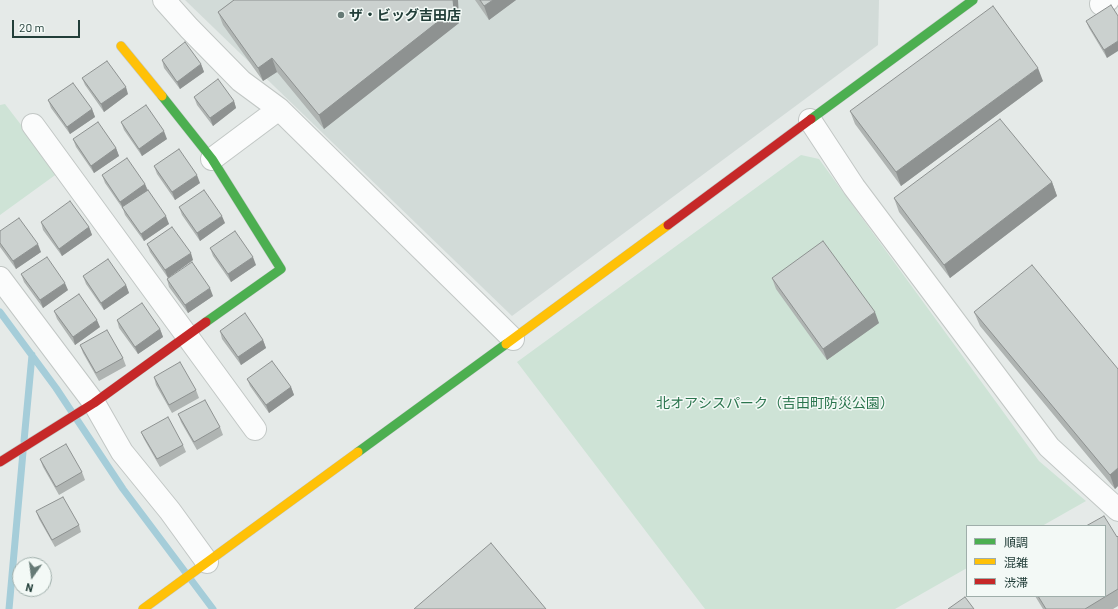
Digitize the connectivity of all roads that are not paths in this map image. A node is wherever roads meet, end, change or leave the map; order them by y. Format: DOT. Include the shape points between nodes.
graph roads {
  1 [pos="164,0"];
  2 [pos="973,0"];
  3 [pos="121,46"];
  4 [pos="279,109"];
  5 [pos="810,120"];
  6 [pos="33,125"];
  7 [pos="212,159"];
  8 [pos="0,278"];
  9 [pos="188,336"];
  10 [pos="513,339"];
  11 [pos="90,405"];
  12 [pos="255,429"];
  13 [pos="0,462"];
  14 [pos="1118,510"];
  15 [pos="203,565"];
  16 [pos="144,609"];
  1 -- 4 [label="street" via="241,81"];
  2 -- 5 [label="street"];
  3 -- 7 [label="street"];
  4 -- 7 [label="street"];
  4 -- 10 [label="street"];
  5 -- 10 [label="street"];
  5 -- 14 [label="street" via="854,187 1049,447"];
  6 -- 9 [label="street"];
  7 -- 9 [label="street" via="282,269"];
  8 -- 11 [label="street"];
  9 -- 11 [label="street"];
  9 -- 12 [label="street"];
  10 -- 15 [label="street"];
  11 -- 13 [label="street"];
  11 -- 15 [label="street" via="122,452 170,511"];
  15 -- 16 [label="street"];
}
